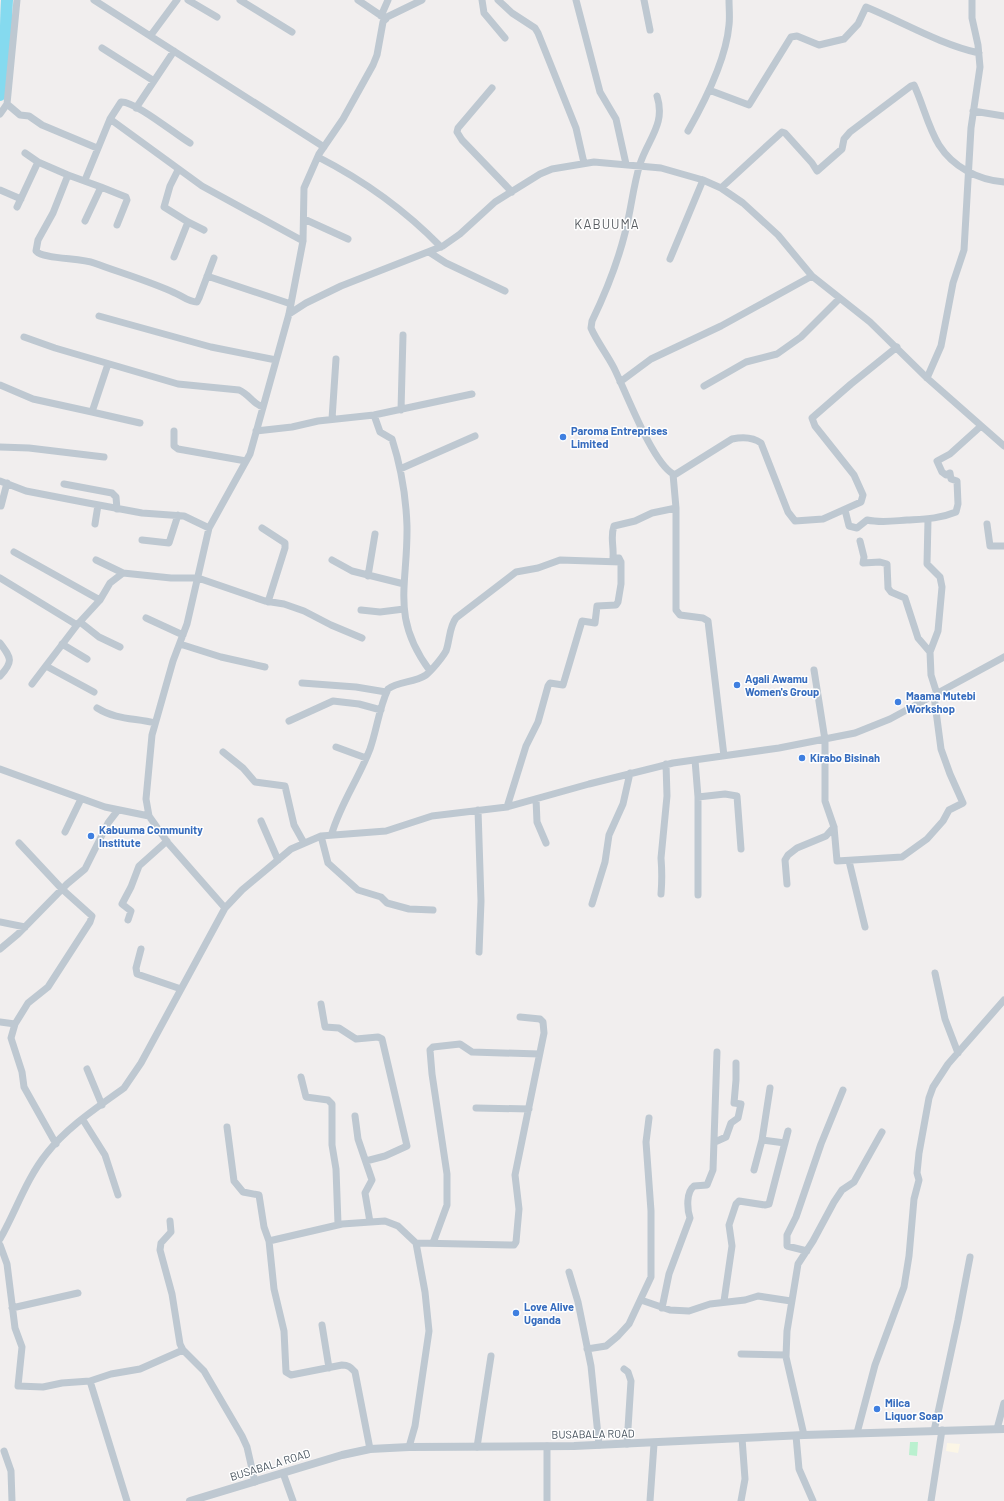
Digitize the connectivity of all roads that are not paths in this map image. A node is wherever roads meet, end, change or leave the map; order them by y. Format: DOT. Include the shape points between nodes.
graph roads {
  1 [pos="17,0"];
  2 [pos="94,0"];
  3 [pos="177,0"];
  4 [pos="188,0"];
  5 [pos="240,0"];
  6 [pos="358,0"];
  7 [pos="388,0"];
  8 [pos="422,0"];
  9 [pos="482,0"];
  10 [pos="498,0"];
  11 [pos="576,0"];
  12 [pos="644,0"];
  13 [pos="729,0"];
  14 [pos="972,0"];
  15 [pos="217,17"];
  16 [pos="383,17"];
  17 [pos="650,30"];
  18 [pos="292,32"];
  19 [pos="151,36"];
  20 [pos="505,38"];
  21 [pos="102,48"];
  22 [pos="174,50"];
  23 [pos="979,53"];
  24 [pos="154,80"];
  25 [pos="492,88"];
  26 [pos="709,90"];
  27 [pos="657,96"];
  28 [pos="7,104"];
  29 [pos="136,108"];
  30 [pos="973,111"];
  31 [pos="0,114"];
  32 [pos="1004,116"];
  33 [pos="110,119"];
  34 [pos="688,132"];
  35 [pos="190,143"];
  36 [pos="324,147"];
  37 [pos="97,148"];
  38 [pos="25,153"];
  39 [pos="318,157"];
  40 [pos="38,162"];
  41 [pos="584,163"];
  42 [pos="626,164"];
  43 [pos="640,165"];
  44 [pos="178,170"];
  45 [pos="970,174"];
  46 [pos="68,175"];
  47 [pos="85,180"];
  48 [pos="703,180"];
  49 [pos="1004,182"];
  50 [pos="101,187"];
  51 [pos="721,188"];
  52 [pos="0,190"];
  53 [pos="512,192"];
  54 [pos="21,199"];
  55 [pos="17,207"];
  56 [pos="304,219"];
  57 [pos="85,221"];
  58 [pos="188,222"];
  59 [pos="117,225"];
  60 [pos="204,230"];
  61 [pos="348,238"];
  62 [pos="303,241"];
  63 [pos="441,247"];
  64 [pos="429,252"];
  65 [pos="174,257"];
  66 [pos="214,258"];
  67 [pos="670,259"];
  68 [pos="207,276"];
  69 [pos="812,276"];
  70 [pos="505,291"];
  71 [pos="839,299"];
  72 [pos="291,304"];
  73 [pos="289,314"];
  74 [pos="99,316"];
  75 [pos="403,335"];
  76 [pos="24,337"];
  77 [pos="897,347"];
  78 [pos="276,360"];
  79 [pos="336,360"];
  80 [pos="108,364"];
  81 [pos="927,378"];
  82 [pos="620,382"];
  83 [pos="0,385"];
  84 [pos="704,386"];
  85 [pos="472,394"];
  86 [pos="263,407"];
  87 [pos="401,410"];
  88 [pos="92,412"];
  89 [pos="374,415"];
  90 [pos="332,419"];
  91 [pos="140,423"];
  92 [pos="981,426"];
  93 [pos="174,431"];
  94 [pos="256,431"];
  95 [pos="475,436"];
  96 [pos="1004,446"];
  97 [pos="0,447"];
  98 [pos="104,457"];
  99 [pos="246,461"];
  100 [pos="400,469"];
  101 [pos="673,474"];
  102 [pos="4,482"];
  103 [pos="64,484"];
  104 [pos="98,505"];
  105 [pos="1,506"];
  106 [pos="676,508"];
  107 [pos="117,509"];
  108 [pos="845,510"];
  109 [pos="178,515"];
  110 [pos="928,520"];
  111 [pos="95,524"];
  112 [pos="987,524"];
  113 [pos="209,528"];
  114 [pos="262,528"];
  115 [pos="375,534"];
  116 [pos="142,540"];
  117 [pos="860,541"];
  118 [pos="1004,546"];
  119 [pos="14,552"];
  120 [pos="96,560"];
  121 [pos="332,560"];
  122 [pos="622,562"];
  123 [pos="123,573"];
  124 [pos="368,576"];
  125 [pos="0,578"];
  126 [pos="198,578"];
  127 [pos="404,584"];
  128 [pos="100,600"];
  129 [pos="268,602"];
  130 [pos="404,609"];
  131 [pos="361,610"];
  132 [pos="146,618"];
  133 [pos="78,624"];
  134 [pos="183,635"];
  135 [pos="362,638"];
  136 [pos="0,644"];
  137 [pos="62,644"];
  138 [pos="180,644"];
  139 [pos="120,647"];
  140 [pos="930,652"];
  141 [pos="1004,657"];
  142 [pos="87,659"];
  143 [pos="46,666"];
  144 [pos="265,667"];
  145 [pos="814,670"];
  146 [pos="430,671"];
  147 [pos="0,676"];
  148 [pos="302,683"];
  149 [pos="32,684"];
  150 [pos="94,692"];
  151 [pos="386,692"];
  152 [pos="935,695"];
  153 [pos="98,708"];
  154 [pos="381,710"];
  155 [pos="289,721"];
  156 [pos="156,723"];
  157 [pos="825,740"];
  158 [pos="336,747"];
  159 [pos="223,752"];
  160 [pos="724,756"];
  161 [pos="366,758"];
  162 [pos="695,760"];
  163 [pos="666,764"];
  164 [pos="0,769"];
  165 [pos="630,773"];
  166 [pos="698,797"];
  167 [pos="81,799"];
  168 [pos="536,799"];
  169 [pos="507,807"];
  170 [pos="118,810"];
  171 [pos="478,810"];
  172 [pos="149,816"];
  173 [pos="262,821"];
  174 [pos="834,827"];
  175 [pos="65,832"];
  176 [pos="332,833"];
  177 [pos="321,836"];
  178 [pos="167,841"];
  179 [pos="546,842"];
  180 [pos="19,843"];
  181 [pos="304,843"];
  182 [pos="741,849"];
  183 [pos="278,860"];
  184 [pos="849,861"];
  185 [pos="787,884"];
  186 [pos="62,889"];
  187 [pos="661,894"];
  188 [pos="698,896"];
  189 [pos="592,904"];
  190 [pos="225,908"];
  191 [pos="433,910"];
  192 [pos="128,920"];
  193 [pos="0,922"];
  194 [pos="25,927"];
  195 [pos="865,927"];
  196 [pos="0,948"];
  197 [pos="141,949"];
  198 [pos="479,952"];
  199 [pos="935,973"];
  200 [pos="181,989"];
  201 [pos="1004,1000"];
  202 [pos="321,1004"];
  203 [pos="520,1017"];
  204 [pos="0,1022"];
  205 [pos="16,1024"];
  206 [pos="717,1052"];
  207 [pos="539,1054"];
  208 [pos="958,1054"];
  209 [pos="736,1063"];
  210 [pos="87,1068"];
  211 [pos="301,1077"];
  212 [pos="770,1088"];
  213 [pos="843,1090"];
  214 [pos="102,1105"];
  215 [pos="476,1108"];
  216 [pos="529,1108"];
  217 [pos="355,1116"];
  218 [pos="649,1118"];
  219 [pos="83,1120"];
  220 [pos="227,1127"];
  221 [pos="788,1131"];
  222 [pos="882,1132"];
  223 [pos="762,1140"];
  224 [pos="715,1142"];
  225 [pos="785,1143"];
  226 [pos="56,1144"];
  227 [pos="366,1161"];
  228 [pos="754,1170"];
  229 [pos="118,1195"];
  230 [pos="170,1221"];
  231 [pos="370,1222"];
  232 [pos="338,1224"];
  233 [pos="0,1239"];
  234 [pos="269,1241"];
  235 [pos="416,1243"];
  236 [pos="433,1243"];
  237 [pos="0,1245"];
  238 [pos="807,1251"];
  239 [pos="970,1258"];
  240 [pos="569,1272"];
  241 [pos="78,1293"];
  242 [pos="641,1300"];
  243 [pos="724,1301"];
  244 [pos="791,1302"];
  245 [pos="12,1308"];
  246 [pos="662,1308"];
  247 [pos="322,1325"];
  248 [pos="587,1349"];
  249 [pos="183,1350"];
  250 [pos="741,1354"];
  251 [pos="786,1355"];
  252 [pos="491,1356"];
  253 [pos="329,1368"];
  254 [pos="624,1369"];
  255 [pos="90,1381"];
  256 [pos="1004,1403"];
  257 [pos="1000,1429"];
  258 [pos="938,1430"];
  259 [pos="857,1433"];
  260 [pos="800,1435"];
  261 [pos="742,1438"];
  262 [pos="627,1444"];
  263 [pos="654,1444"];
  264 [pos="599,1445"];
  265 [pos="547,1446"];
  266 [pos="409,1447"];
  267 [pos="477,1447"];
  268 [pos="370,1449"];
  269 [pos="4,1451"];
  270 [pos="283,1473"];
  271 [pos="254,1482"];
  272 [pos="12,1501"];
  273 [pos="127,1501"];
  274 [pos="190,1501"];
  275 [pos="293,1501"];
  276 [pos="547,1501"];
  277 [pos="650,1501"];
  278 [pos="741,1501"];
  279 [pos="813,1501"];
  280 [pos="931,1501"];
  1 -- 28 [label="street"];
  2 -- 19 [label="street"];
  3 -- 19 [label="street"];
  4 -- 15 [label="street"];
  5 -- 18 [label="street"];
  6 -- 16 [label="street"];
  7 -- 16 [label="street"];
  8 -- 16 [label="street"];
  9 -- 20 [label="street" via="484,13"];
  10 -- 41 [label="street" via="538,33 576,128"];
  11 -- 42 [label="street" via="600,92 616,119"];
  12 -- 17 [label="street"];
  13 -- 26 [label="street" via="727,40"];
  14 -- 23 [label="street" via="972,18"];
  16 -- 36 [label="street" via="373,65"];
  19 -- 22 [label="street"];
  21 -- 24 [label="street"];
  22 -- 24 [label="street"];
  22 -- 36 [label="street"];
  23 -- 26 [label="street" via="946,44 866,7 858,24 844,39 818,45 797,36 791,37 749,105"];
  23 -- 30 [label="street"];
  24 -- 29 [label="street"];
  25 -- 53 [label="street" via="457,132"];
  26 -- 34 [label="street"];
  27 -- 43 [label="street" via="660,105 658,123"];
  28 -- 31 [label="street"];
  28 -- 37 [label="street" via="20,115 29,116 48,128"];
  29 -- 33 [label="street" via="121,102"];
  29 -- 35 [label="street"];
  30 -- 32 [label="street"];
  30 -- 45 [label="street"];
  33 -- 37 [label="street"];
  33 -- 44 [label="street"];
  36 -- 39 [label="street"];
  37 -- 47 [label="street"];
  38 -- 40 [label="street"];
  39 -- 56 [label="street" via="304,188"];
  39 -- 63 [label="street" via="371,188 419,224"];
  40 -- 46 [label="street"];
  40 -- 54 [label="street"];
  41 -- 42 [label="street"];
  41 -- 53 [label="street" via="552,169"];
  42 -- 43 [label="street"];
  43 -- 48 [label="street" via="684,173"];
  43 -- 82 [label="street" via="626,232 614,272 591,325"];
  44 -- 58 [label="street" via="164,207"];
  44 -- 62 [label="street" via="202,186"];
  45 -- 49 [label="street"];
  45 -- 51 [label="street" via="940,145 914,85 850,132 844,140 842,149 817,171 804,153 782,132"];
  45 -- 81 [label="street" via="963,255 953,283 941,346"];
  46 -- 47 [label="street"];
  46 -- 68 [label="street" via="53,213 37,243 38,254 46,257 84,259 176,293 193,302 197,302"];
  47 -- 50 [label="street"];
  48 -- 51 [label="street"];
  48 -- 67 [label="street"];
  50 -- 57 [label="street"];
  50 -- 59 [label="street" via="126,197"];
  51 -- 69 [label="street" via="766,223"];
  52 -- 54 [label="street"];
  53 -- 63 [label="street" via="495,202 460,234"];
  54 -- 55 [label="street"];
  56 -- 61 [label="street"];
  56 -- 62 [label="street"];
  58 -- 60 [label="street"];
  58 -- 65 [label="street"];
  62 -- 72 [label="street"];
  63 -- 64 [label="street"];
  64 -- 70 [label="street" via="446,263"];
  64 -- 73 [label="street" via="341,286"];
  66 -- 68 [label="street"];
  68 -- 72 [label="street"];
  69 -- 71 [label="street"];
  69 -- 82 [label="street" via="721,326 651,359"];
  71 -- 77 [label="street" via="870,322"];
  71 -- 84 [label="street" via="801,337 777,354 746,362"];
  72 -- 73 [label="street"];
  73 -- 78 [label="street"];
  74 -- 78 [label="street" via="211,347"];
  75 -- 87 [label="street"];
  76 -- 80 [label="street"];
  77 -- 81 [label="street"];
  77 -- 108 [label="street" via="812,418 814,426 858,481 863,495 861,502"];
  78 -- 86 [label="street"];
  79 -- 90 [label="street"];
  80 -- 86 [label="street" via="178,384 239,390 256,405"];
  80 -- 88 [label="street"];
  81 -- 92 [label="street"];
  82 -- 101 [label="street" via="650,442 663,464"];
  83 -- 88 [label="street" via="33,399"];
  85 -- 87 [label="street"];
  86 -- 94 [label="street"];
  87 -- 89 [label="street"];
  88 -- 91 [label="street"];
  89 -- 90 [label="street"];
  89 -- 100 [label="street" via="380,432 392,439"];
  90 -- 94 [label="street" via="292,428"];
  92 -- 96 [label="street"];
  92 -- 110 [label="street" via="950,454 937,461 942,472 950,474 951,479 957,481 957,507 954,513"];
  93 -- 99 [label="street" via="174,446 178,449"];
  94 -- 99 [label="street"];
  95 -- 100 [label="street"];
  97 -- 98 [label="street"];
  99 -- 113 [label="street"];
  100 -- 127 [label="street" via="407,527"];
  101 -- 106 [label="street"];
  101 -- 108 [label="street" via="732,439 752,439 760,443 788,512 795,521 823,519"];
  102 -- 104 [label="street" via="26,491"];
  102 -- 105 [label="street"];
  103 -- 107 [label="street" via="112,493 116,497"];
  104 -- 107 [label="street"];
  104 -- 111 [label="street"];
  106 -- 122 [label="street" via="614,526 611,535 613,557 619,558"];
  106 -- 160 [label="street" via="676,610 680,615 708,621"];
  107 -- 109 [label="street"];
  108 -- 110 [label="street" via="849,526 857,528 867,520"];
  109 -- 113 [label="street"];
  109 -- 116 [label="street" via="169,543"];
  110 -- 140 [label="street" via="927,564 940,577 942,587 938,631"];
  112 -- 118 [label="street" via="990,546"];
  113 -- 126 [label="street"];
  114 -- 129 [label="street" via="285,543"];
  115 -- 124 [label="street"];
  117 -- 140 [label="street" via="863,562 887,564 888,588 905,598 918,638"];
  119 -- 128 [label="street"];
  120 -- 123 [label="street"];
  121 -- 124 [label="street"];
  122 -- 146 [label="street" via="560,560 516,572 456,618 446,651"];
  122 -- 169 [label="street" via="622,584 618,602 616,605 596,606 595,623 582,621 563,685 554,682 548,686 538,722 526,746"];
  123 -- 126 [label="street"];
  123 -- 128 [label="street" via="110,583"];
  124 -- 127 [label="street"];
  125 -- 133 [label="street"];
  126 -- 129 [label="street"];
  126 -- 134 [label="street" via="188,624"];
  127 -- 130 [label="street"];
  128 -- 133 [label="street"];
  129 -- 135 [label="street" via="304,611"];
  130 -- 131 [label="street" via="380,612"];
  130 -- 146 [label="street" via="411,640"];
  132 -- 134 [label="street"];
  133 -- 137 [label="street"];
  133 -- 139 [label="street"];
  134 -- 138 [label="street"];
  136 -- 147 [label="street" via="10,656 10,664"];
  137 -- 142 [label="street"];
  137 -- 143 [label="street"];
  138 -- 144 [label="street"];
  138 -- 156 [label="street" via="166,682"];
  140 -- 152 [label="street"];
  141 -- 152 [label="street"];
  143 -- 149 [label="street"];
  143 -- 150 [label="street"];
  145 -- 157 [label="street"];
  146 -- 151 [label="street" via="422,677 392,686"];
  148 -- 151 [label="street"];
  151 -- 154 [label="street"];
  152 -- 157 [label="street" via="872,727"];
  152 -- 184 [label="street" via="942,749 963,803 949,810 927,839 908,854 896,858"];
  153 -- 156 [label="street" via="125,720"];
  154 -- 155 [label="street" via="336,701"];
  154 -- 161 [label="street"];
  156 -- 172 [label="street" via="151,741 146,791"];
  157 -- 160 [label="street"];
  157 -- 174 [label="street" via="825,801"];
  158 -- 161 [label="street"];
  159 -- 181 [label="street" via="244,768 255,782 285,786 294,825"];
  160 -- 162 [label="street"];
  161 -- 176 [label="street" via="340,810"];
  162 -- 163 [label="street"];
  162 -- 166 [label="street"];
  163 -- 165 [label="street"];
  163 -- 187 [label="street" via="667,796"];
  164 -- 167 [label="street"];
  165 -- 168 [label="street"];
  165 -- 189 [label="street" via="623,804 609,835 605,862"];
  166 -- 182 [label="street" via="720,794 737,796"];
  166 -- 188 [label="street"];
  167 -- 170 [label="street"];
  167 -- 175 [label="street"];
  168 -- 169 [label="street"];
  168 -- 179 [label="street" via="537,822"];
  169 -- 171 [label="street"];
  170 -- 172 [label="street"];
  170 -- 186 [label="street" via="108,823 88,864"];
  171 -- 176 [label="street" via="432,816 386,831"];
  171 -- 198 [label="street" via="481,900"];
  172 -- 178 [label="street"];
  173 -- 183 [label="street"];
  174 -- 184 [label="street" via="836,860"];
  174 -- 185 [label="street" via="826,836 797,848 788,855 785,864"];
  176 -- 177 [label="street"];
  177 -- 181 [label="street"];
  177 -- 191 [label="street" via="328,863 358,890 381,897 387,903 409,909"];
  178 -- 190 [label="street"];
  178 -- 192 [label="street" via="145,859 136,871 122,904 131,911"];
  180 -- 186 [label="street"];
  181 -- 183 [label="street"];
  183 -- 190 [label="street"];
  184 -- 195 [label="street"];
  186 -- 194 [label="street"];
  186 -- 205 [label="street" via="92,918 51,984 28,1003"];
  190 -- 200 [label="street"];
  193 -- 194 [label="street"];
  194 -- 196 [label="street"];
  197 -- 200 [label="street" via="136,968 138,974"];
  199 -- 208 [label="street" via="945,1018"];
  200 -- 214 [label="street" via="130,1080"];
  201 -- 208 [label="street"];
  202 -- 227 [label="street" via="325,1028 339,1028 356,1039 378,1036 382,1039 407,1146"];
  203 -- 207 [label="street" via="537,1018 543,1022 543,1040"];
  204 -- 205 [label="street"];
  205 -- 226 [label="street" via="12,1041 24,1087"];
  206 -- 224 [label="street"];
  207 -- 216 [label="street"];
  207 -- 236 [label="street" via="472,1052 460,1044 433,1047 430,1050 447,1174 448,1205"];
  208 -- 259 [label="street" via="939,1076 929,1098 919,1153 918,1184 904,1287 875,1365"];
  209 -- 224 [label="street" via="734,1103 741,1104 738,1118 731,1123 726,1137"];
  210 -- 214 [label="street"];
  211 -- 232 [label="street" via="306,1097 328,1100 332,1104 332,1145 336,1169"];
  212 -- 223 [label="street"];
  213 -- 238 [label="street" via="787,1235 787,1246"];
  214 -- 219 [label="street"];
  215 -- 216 [label="street"];
  216 -- 236 [label="street" via="515,1176 519,1209 514,1245"];
  217 -- 227 [label="street" via="358,1139"];
  218 -- 242 [label="street" via="646,1142 652,1267 651,1277"];
  219 -- 226 [label="street"];
  219 -- 229 [label="street" via="105,1155"];
  220 -- 234 [label="street" via="234,1181 243,1192 259,1194"];
  221 -- 225 [label="street"];
  222 -- 238 [label="street" via="854,1182 842,1190 834,1202"];
  223 -- 225 [label="street"];
  223 -- 228 [label="street"];
  224 -- 246 [label="street" via="713,1170 709,1182 706,1185 694,1186 690,1190 687,1209 690,1218 668,1274"];
  225 -- 243 [label="street" via="769,1204 739,1201 736,1204 729,1225 732,1246"];
  226 -- 233 [label="street" via="35,1170"];
  227 -- 231 [label="street" via="372,1180 365,1193"];
  230 -- 249 [label="street" via="171,1232 161,1243 160,1250"];
  231 -- 232 [label="street"];
  231 -- 235 [label="street" via="394,1223"];
  232 -- 234 [label="street"];
  234 -- 253 [label="street" via="274,1289 284,1331 286,1372 291,1374"];
  235 -- 236 [label="street"];
  235 -- 266 [label="street" via="429,1331 416,1426"];
  237 -- 245 [label="street" via="7,1264"];
  238 -- 244 [label="street" via="798,1264"];
  239 -- 258 [label="street"];
  240 -- 248 [label="street"];
  241 -- 245 [label="street"];
  242 -- 246 [label="street"];
  242 -- 248 [label="street" via="629,1324 610,1344"];
  243 -- 244 [label="street" via="745,1300 758,1296"];
  243 -- 246 [label="street" via="689,1311"];
  244 -- 251 [label="street"];
  245 -- 255 [label="street" via="15,1328 23,1350 18,1386 43,1387"];
  247 -- 253 [label="street"];
  248 -- 264 [label="street"];
  249 -- 255 [label="street" via="140,1369"];
  249 -- 271 [label="street" via="204,1371 242,1436 247,1447"];
  250 -- 251 [label="street"];
  251 -- 260 [label="street" via="800,1413"];
  252 -- 267 [label="street"];
  253 -- 268 [label="street" via="348,1366 355,1372"];
  254 -- 262 [label="street" via="631,1381"];
  255 -- 273 [label="street"];
  256 -- 257 [label="street"];
  257 -- 258 [label="street, BUSABALA ROAD"];
  258 -- 259 [label="street, BUSABALA ROAD"];
  258 -- 280 [label="street"];
  259 -- 260 [label="street, BUSABALA ROAD"];
  260 -- 261 [label="street, BUSABALA ROAD"];
  260 -- 279 [label="street" via="799,1469"];
  261 -- 263 [label="street, BUSABALA ROAD"];
  261 -- 278 [label="street" via="745,1479"];
  262 -- 263 [label="street, BUSABALA ROAD"];
  262 -- 264 [label="street, BUSABALA ROAD"];
  263 -- 277 [label="street"];
  264 -- 265 [label="street, BUSABALA ROAD"];
  265 -- 267 [label="street, BUSABALA ROAD"];
  265 -- 276 [label="street"];
  266 -- 267 [label="street, BUSABALA ROAD"];
  266 -- 268 [label="street, BUSABALA ROAD"];
  268 -- 270 [label="street, BUSABALA ROAD"];
  269 -- 272 [label="street" via="11,1471"];
  270 -- 271 [label="street, BUSABALA ROAD"];
  270 -- 275 [label="street"];
  271 -- 274 [label="street, BUSABALA ROAD"];
}
